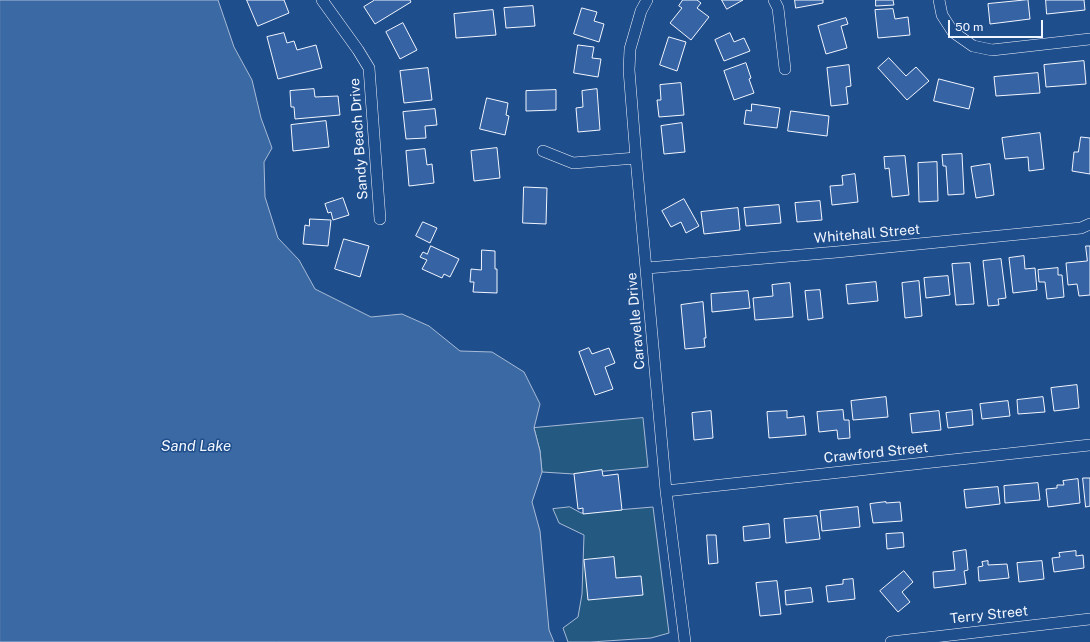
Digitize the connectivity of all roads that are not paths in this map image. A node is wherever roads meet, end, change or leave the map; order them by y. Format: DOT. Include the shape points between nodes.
graph roads {
  1 [pos="647,0"];
  2 [pos="774,0"];
  3 [pos="939,0"];
  4 [pos="325,2"];
  5 [pos="1090,40"];
  6 [pos="785,69"];
  7 [pos="543,151"];
  8 [pos="636,158"];
  9 [pos="380,219"];
  10 [pos="1087,227"];
  11 [pos="647,268"];
  12 [pos="1090,445"];
  13 [pos="666,491"];
  14 [pos="1090,619"];
  15 [pos="937,639"];
  16 [pos="684,642"];
  17 [pos="891,642"];
  1 -- 8 [label="street, Caravelle Drive" via="641,11 630,50 629,70"];
  2 -- 6 [label="street" via="778,8"];
  3 -- 5 [label="street" via="942,15 953,32 973,46 992,50"];
  4 -- 9 [label="street, Sandy Beach Drive" via="369,68"];
  7 -- 8 [label="street" via="573,163"];
  8 -- 11 [label="street, Caravelle Drive"];
  10 -- 11 [label="street, Whitehall Street"];
  11 -- 13 [label="street, Caravelle Drive"];
  12 -- 13 [label="street, Crawford Street"];
  13 -- 16 [label="street, Caravelle Drive"];
  14 -- 15 [label="street, Terry Street"];
  15 -- 17 [label="street, Terry Street"];
}
